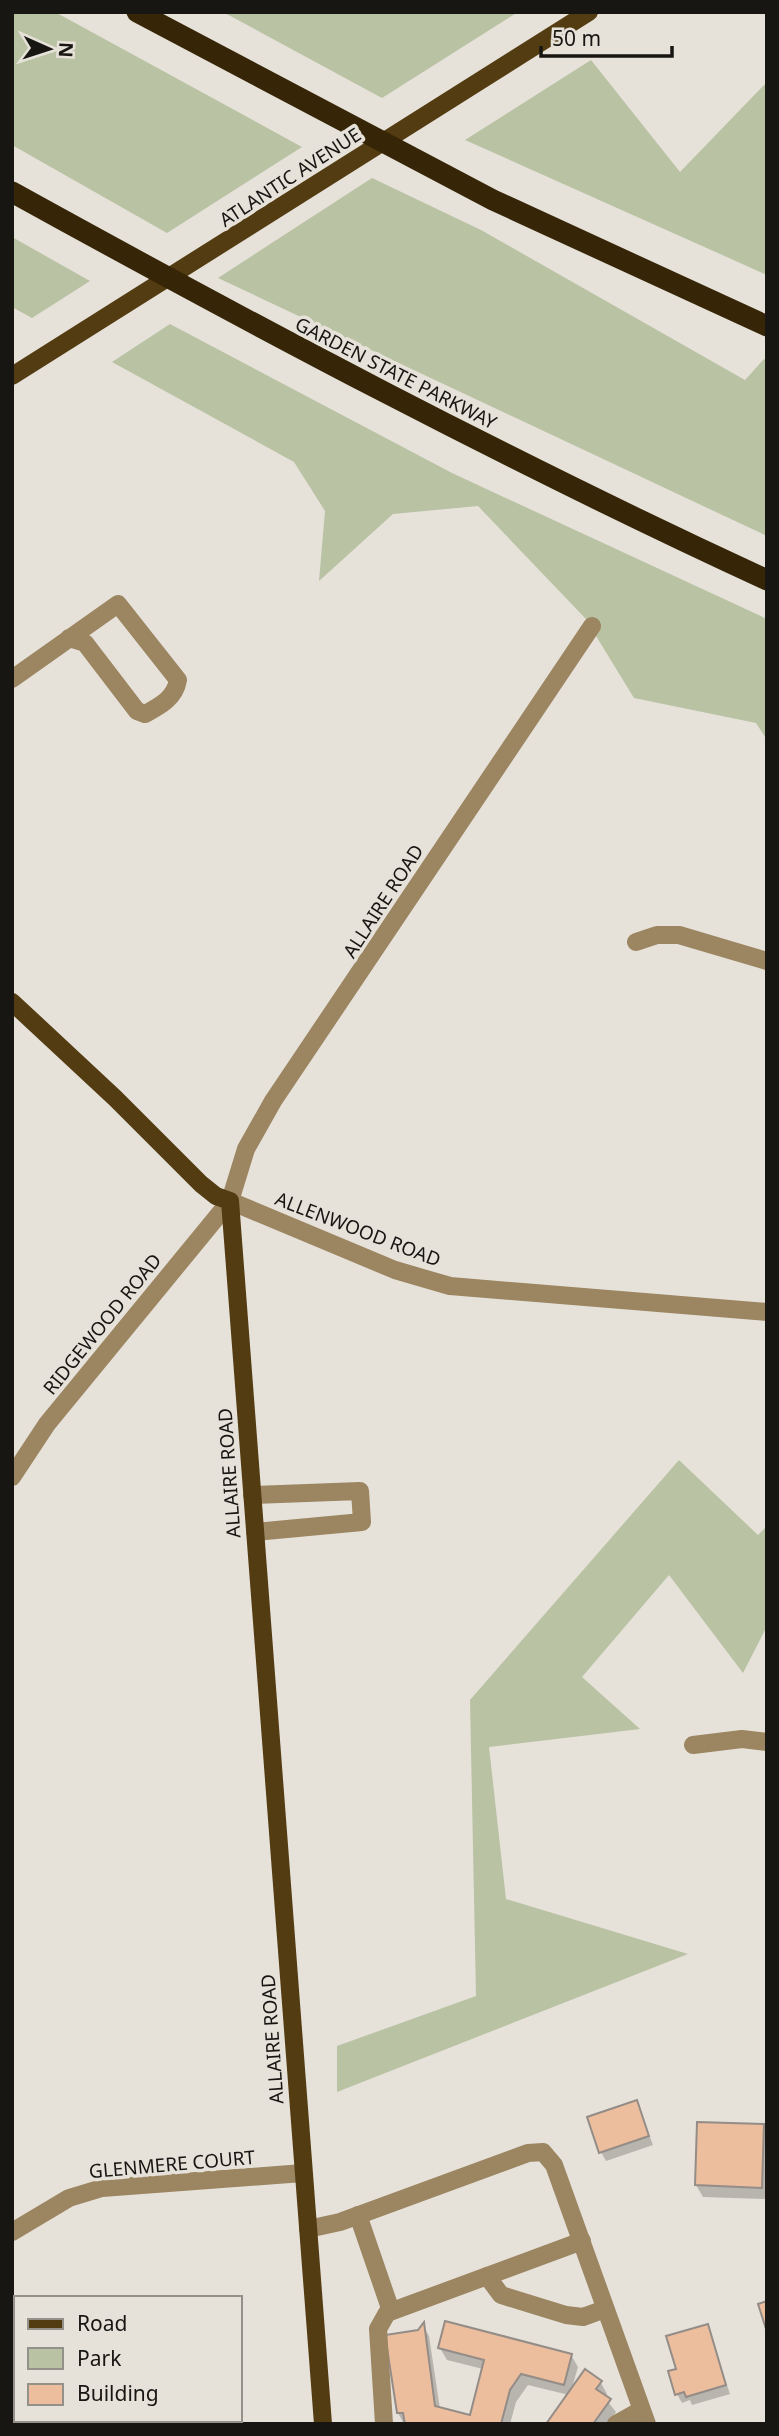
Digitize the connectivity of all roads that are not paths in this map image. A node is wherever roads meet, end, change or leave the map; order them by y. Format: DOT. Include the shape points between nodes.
graph roads {
  1 [pos="138,12"];
  2 [pos="589,12"];
  3 [pos="12,192"];
  4 [pos="767,326"];
  5 [pos="12,376"];
  6 [pos="767,580"];
  7 [pos="592,626"];
  8 [pos="69,638"];
  9 [pos="12,679"];
  10 [pos="636,942"];
  11 [pos="767,961"];
  12 [pos="12,1002"];
  13 [pos="230,1201"];
  14 [pos="767,1312"];
  15 [pos="12,1477"];
  16 [pos="252,1495"];
  17 [pos="255,1532"];
  18 [pos="767,1742"];
  19 [pos="693,1745"];
  20 [pos="303,2173"];
  21 [pos="358,2214"];
  22 [pos="308,2229"];
  23 [pos="12,2232"];
  24 [pos="582,2241"];
  25 [pos="487,2276"];
  26 [pos="605,2309"];
  27 [pos="391,2311"];
  28 [pos="644,2417"];
  29 [pos="323,2423"];
  30 [pos="384,2424"];
  31 [pos="616,2424"];
  1 -- 4 [label="highway" via="493,200"];
  2 -- 5 [label="main road, ATLANTIC AVENUE"];
  3 -- 6 [label="highway, GARDEN STATE PARKWAY" via="464,435"];
  7 -- 13 [label="street, ALLAIRE ROAD" via="273,1101 246,1149"];
  8 -- 8 [label="street" via="85,643 137,712 145,714 163,704 176,690 178,680 118,604"];
  8 -- 9 [label="street"];
  10 -- 11 [label="street" via="657,935 679,935"];
  12 -- 13 [label="main road, ALLENWOOD ROAD" via="192,1176 216,1196"];
  13 -- 14 [label="street, ALLENWOOD ROAD" via="395,1270 450,1286"];
  13 -- 15 [label="street, RIDGEWOOD ROAD" via="47,1424"];
  13 -- 16 [label="main road, ALLAIRE ROAD"];
  16 -- 17 [label="main road, ALLAIRE ROAD"];
  16 -- 17 [label="street" via="360,1491 362,1522"];
  17 -- 20 [label="main road, ALLAIRE ROAD"];
  18 -- 19 [label="street" via="742,1739"];
  20 -- 22 [label="main road, ALLAIRE ROAD"];
  20 -- 23 [label="street, GLENMERE COURT" via="102,2188 69,2198"];
  21 -- 22 [label="street"];
  21 -- 24 [label="street" via="528,2153 543,2152 554,2165"];
  21 -- 27 [label="street"];
  22 -- 29 [label="main road, ALLAIRE ROAD"];
  24 -- 25 [label="street"];
  24 -- 26 [label="street"];
  25 -- 26 [label="street" via="501,2295 566,2315 583,2317"];
  25 -- 27 [label="street"];
  26 -- 28 [label="street"];
  27 -- 30 [label="street" via="378,2329"];
  28 -- 31 [label="street"];
}
